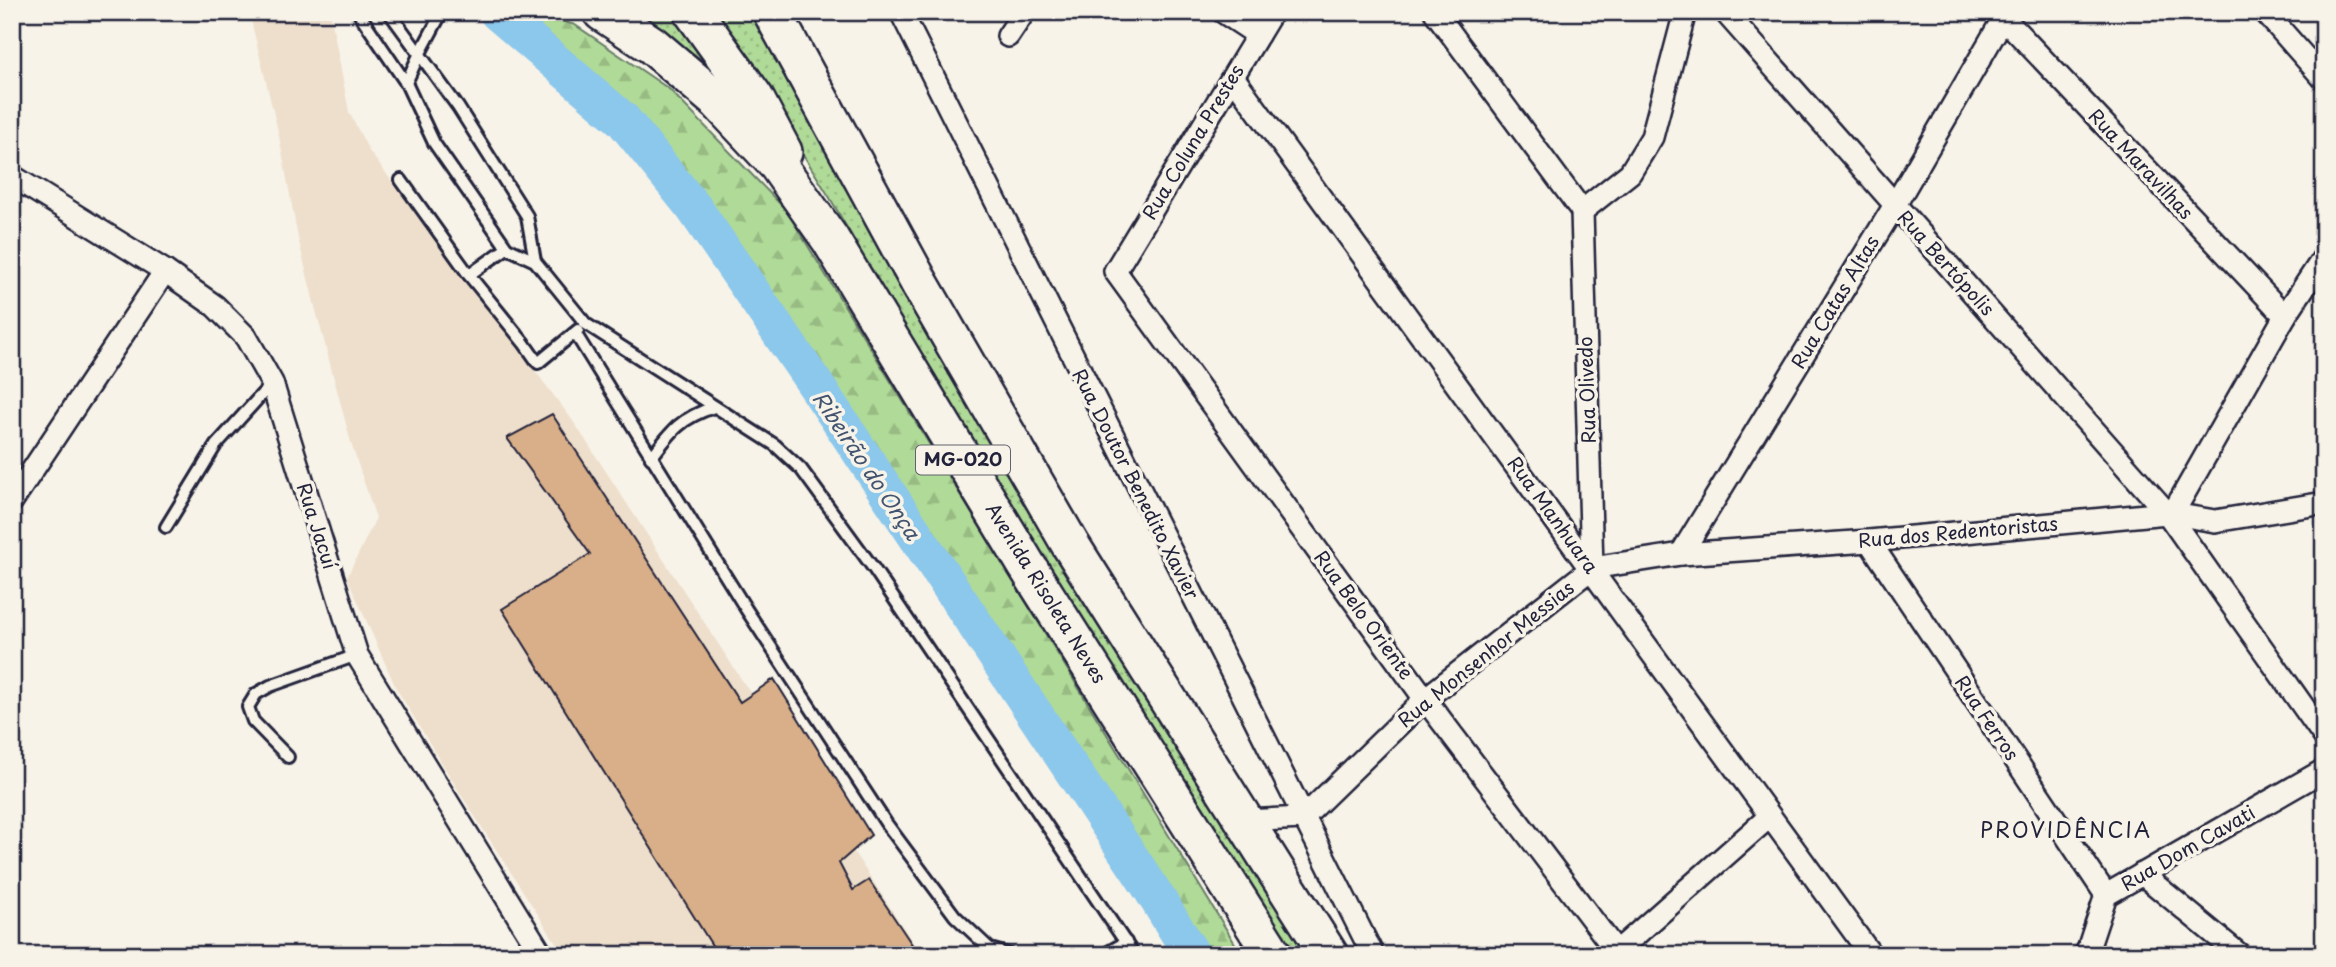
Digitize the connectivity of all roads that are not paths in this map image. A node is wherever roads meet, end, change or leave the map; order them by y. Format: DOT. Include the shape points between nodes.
graph roads {
  1 [pos="358,12"];
  2 [pos="389,12"];
  3 [pos="442,12"];
  4 [pos="594,12"];
  5 [pos="601,12"];
  6 [pos="693,12"];
  7 [pos="772,12"];
  8 [pos="901,12"];
  9 [pos="1024,12"];
  10 [pos="1223,12"];
  11 [pos="1272,12"];
  12 [pos="1435,12"];
  13 [pos="1685,12"];
  14 [pos="1725,12"];
  15 [pos="2265,12"];
  16 [pos="2003,14"];
  17 [pos="1258,35"];
  18 [pos="1008,36"];
  19 [pos="652,45"];
  20 [pos="418,55"];
  21 [pos="1233,77"];
  22 [pos="2324,79"];
  23 [pos="406,83"];
  24 [pos="12,176"];
  25 [pos="401,180"];
  26 [pos="1895,205"];
  27 [pos="1582,211"];
  28 [pos="830,239"];
  29 [pos="507,248"];
  30 [pos="2324,257"];
  31 [pos="535,261"];
  32 [pos="165,271"];
  33 [pos="1115,271"];
  34 [pos="469,275"];
  35 [pos="2284,316"];
  36 [pos="586,324"];
  37 [pos="575,333"];
  38 [pos="272,383"];
  39 [pos="714,407"];
  40 [pos="651,458"];
  41 [pos="12,501"];
  42 [pos="2324,503"];
  43 [pos="2170,513"];
  44 [pos="166,527"];
  45 [pos="1868,541"];
  46 [pos="1681,554"];
  47 [pos="1592,568"];
  48 [pos="357,655"];
  49 [pos="1425,699"];
  50 [pos="2324,736"];
  51 [pos="288,757"];
  52 [pos="2324,770"];
  53 [pos="1769,817"];
  54 [pos="1303,818"];
  55 [pos="1244,821"];
  56 [pos="2142,874"];
  57 [pos="2106,895"];
  58 [pos="1126,942"];
  59 [pos="990,952"];
  60 [pos="1616,954"];
  61 [pos="542,955"];
  62 [pos="1011,955"];
  63 [pos="1103,955"];
  64 [pos="1134,955"];
  65 [pos="1273,955"];
  66 [pos="1329,955"];
  67 [pos="1373,955"];
  68 [pos="1871,955"];
  69 [pos="2086,955"];
  70 [pos="2240,955"];
  1 -- 23 [label="lane"];
  2 -- 20 [label="lane"];
  3 -- 20 [label="lane"];
  4 -- 19 [label="lane, Avenida Risoleta Neves"];
  5 -- 19 [label="highway, Avenida Risoleta Neves / MG-020"];
  6 -- 28 [label="highway" via="754,97"];
  7 -- 55 [label="highway, MG-020" via="920,284 1070,544"];
  8 -- 54 [label="street, Rua Doutor Benedito Xavier"];
  9 -- 18 [label="street"];
  10 -- 17 [label="street"];
  11 -- 17 [label="street, Rua Coluna Prestes"];
  12 -- 27 [label="street"];
  13 -- 27 [label="street" via="1651,137 1630,173"];
  14 -- 26 [label="street, Rua Bertópolis"];
  15 -- 22 [label="street"];
  16 -- 26 [label="street, Rua Catas Altas"];
  16 -- 35 [label="street, Rua Maravilhas"];
  17 -- 21 [label="street, Rua Coluna Prestes"];
  19 -- 28 [label="highway, Avenida Risoleta Neves / MG-020" via="719,102 777,164"];
  20 -- 23 [label="lane"];
  20 -- 31 [label="lane" via="458,107 527,216"];
  21 -- 33 [label="street, Rua Coluna Prestes"];
  21 -- 47 [label="street, Rua Manhuara"];
  23 -- 29 [label="lane" via="434,143"];
  24 -- 32 [label="street, Rua Jacuí"];
  25 -- 34 [label="lane"];
  26 -- 43 [label="street, Rua Bertópolis"];
  26 -- 46 [label="street, Rua Catas Altas"];
  27 -- 47 [label="street, Rua Olivedo"];
  28 -- 65 [label="highway, Avenida Risoleta Neves / MG-020" via="1027,566"];
  29 -- 31 [label="lane"];
  29 -- 34 [label="lane"];
  30 -- 35 [label="street"];
  31 -- 36 [label="lane"];
  32 -- 38 [label="street, Rua Jacuí" via="215,306 246,337"];
  32 -- 41 [label="street"];
  33 -- 49 [label="street, Rua Belo Oriente"];
  34 -- 37 [label="lane" via="538,363"];
  35 -- 43 [label="street"];
  36 -- 37 [label="lane"];
  36 -- 39 [label="lane"];
  37 -- 40 [label="lane"];
  38 -- 44 [label="lane" via="216,445"];
  38 -- 48 [label="street, Rua Jacuí"];
  39 -- 40 [label="lane" via="691,415"];
  39 -- 58 [label="lane" via="775,445 801,469 874,569"];
  40 -- 59 [label="lane" via="886,823 955,916"];
  42 -- 43 [label="street, Rua dos Redentoristas" via="2216,521"];
  43 -- 45 [label="street, Rua dos Redentoristas"];
  43 -- 50 [label="street, Rua Bertópolis"];
  45 -- 46 [label="street, Rua dos Redentoristas"];
  45 -- 57 [label="street, Rua Ferros"];
  46 -- 47 [label="street, Rua dos Redentoristas"];
  47 -- 49 [label="street, Rua Monsenhor Messias"];
  47 -- 53 [label="street, Rua Manhuara"];
  48 -- 51 [label="lane" via="256,694 248,707 253,720"];
  48 -- 61 [label="street, Rua Jacuí"];
  49 -- 54 [label="street, Rua Monsenhor Messias"];
  49 -- 60 [label="street, Rua Belo Oriente"];
  52 -- 56 [label="street, Rua Dom Cavati"];
  53 -- 60 [label="street"];
  53 -- 68 [label="street, Rua Manhuara"];
  54 -- 55 [label="street"];
  54 -- 67 [label="street, Rua Doutor Benedito Xavier"];
  55 -- 66 [label="highway, MG-020"];
  56 -- 57 [label="street, Rua Dom Cavati"];
  56 -- 70 [label="street"];
  57 -- 69 [label="street, Rua Dom Cavati"];
  58 -- 63 [label="lane"];
  58 -- 64 [label="lane"];
  59 -- 62 [label="lane"];
}
